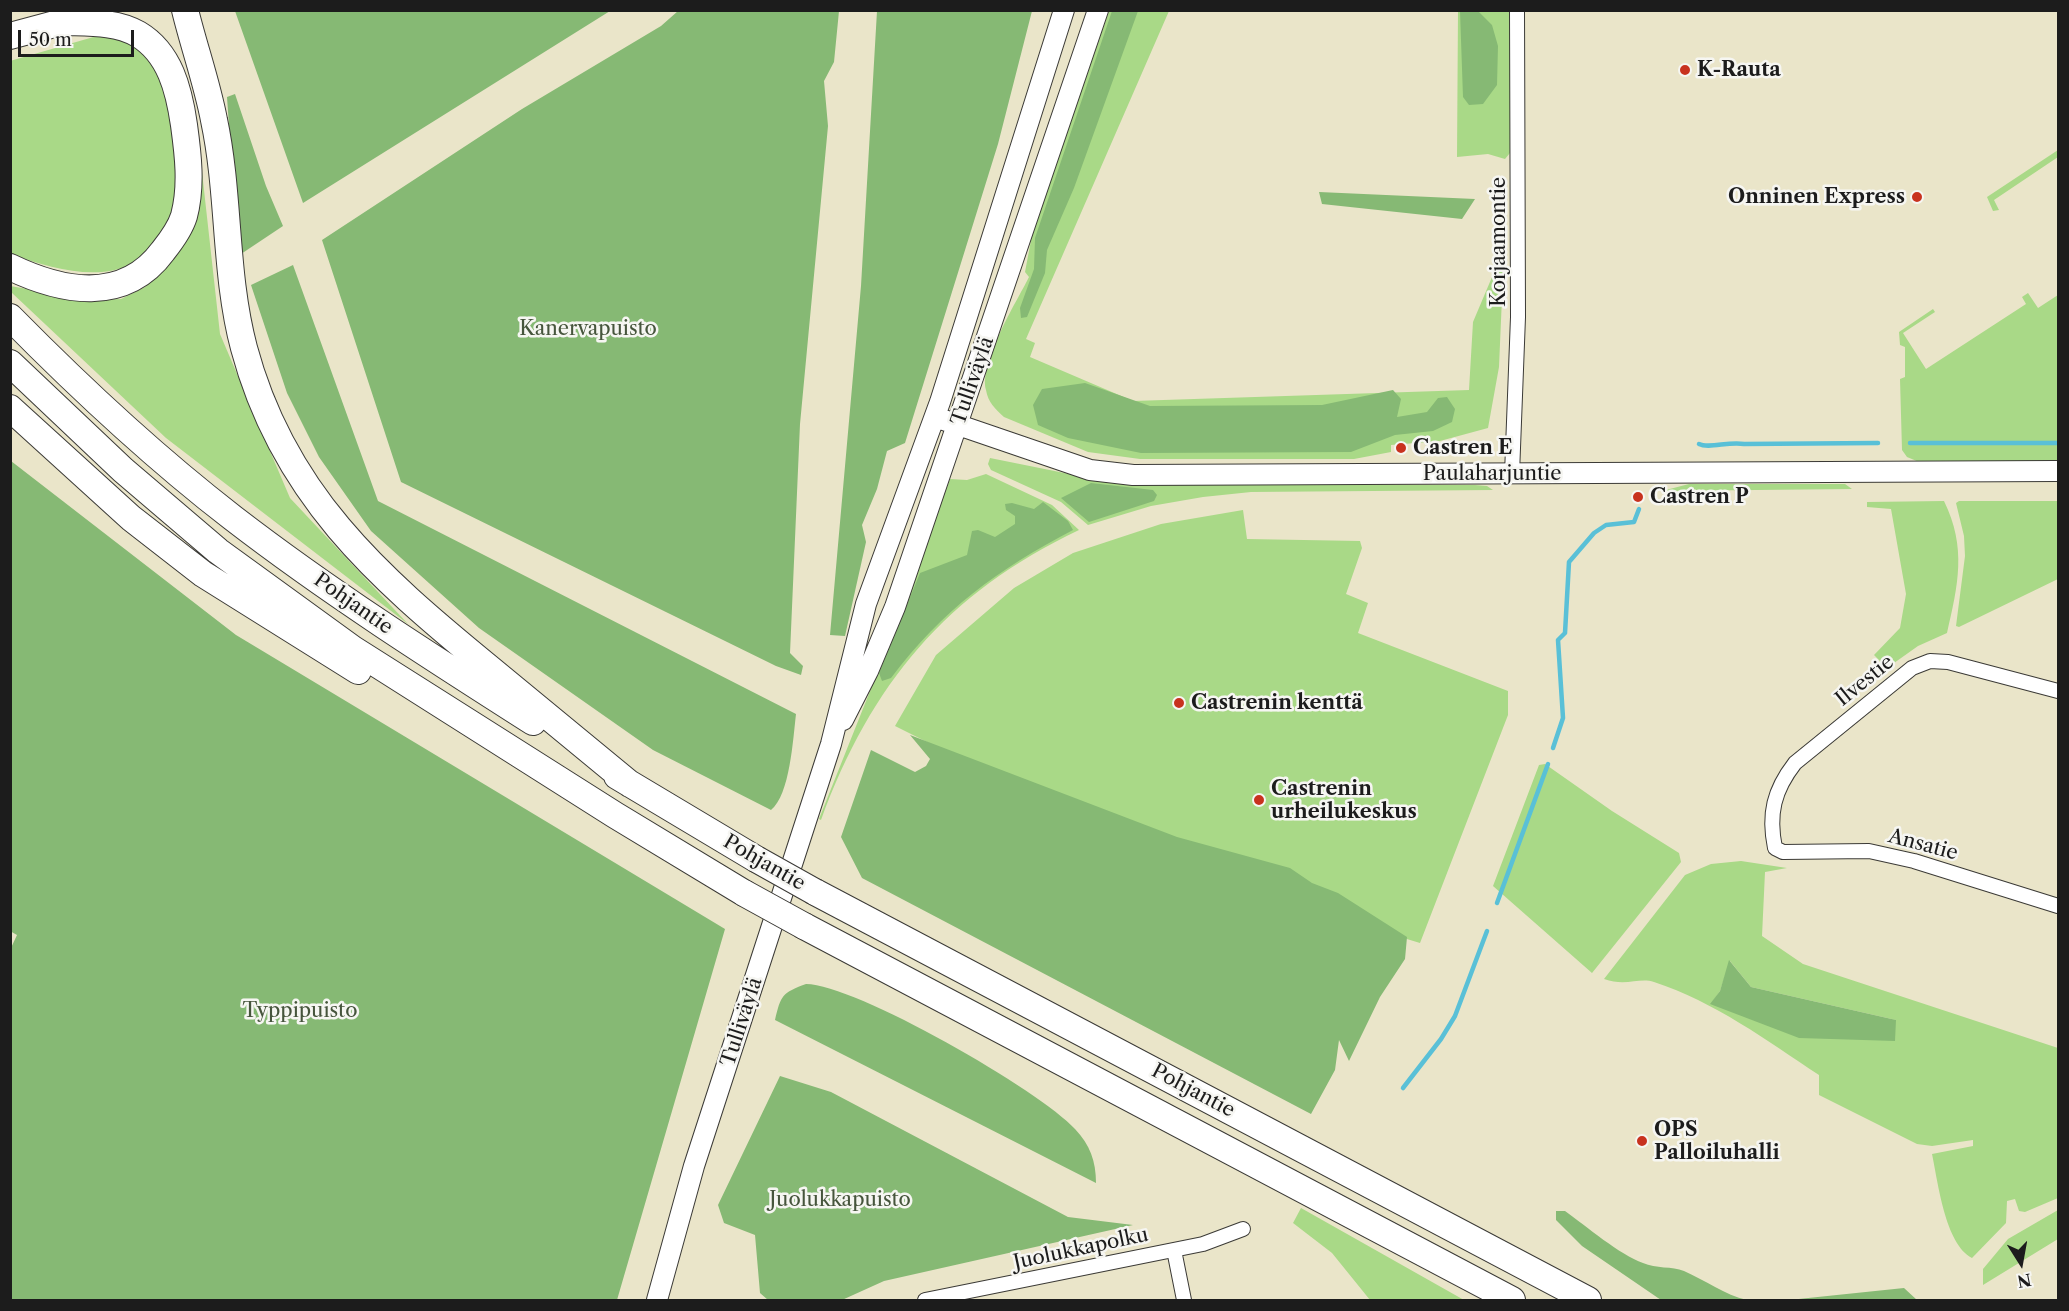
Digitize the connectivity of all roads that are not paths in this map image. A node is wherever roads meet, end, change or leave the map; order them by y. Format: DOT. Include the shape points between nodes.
graph roads {
  1 [pos="103,10"];
  2 [pos="1064,10"];
  3 [pos="1098,10"];
  4 [pos="1517,10"];
  5 [pos="185,11"];
  6 [pos="62,22"];
  7 [pos="10,36"];
  8 [pos="10,267"];
  9 [pos="10,318"];
  10 [pos="10,363"];
  11 [pos="10,408"];
  12 [pos="935,417"];
  13 [pos="959,423"];
  14 [pos="2058,471"];
  15 [pos="1512,474"];
  16 [pos="2058,691"];
  17 [pos="831,744"];
  18 [pos="630,784"];
  19 [pos="615,815"];
  20 [pos="1775,848"];
  21 [pos="2058,906"];
  22 [pos="1243,1228"];
  23 [pos="1174,1250"];
  24 [pos="972,1296"];
  25 [pos="657,1300"];
  26 [pos="925,1300"];
  27 [pos="1184,1300"];
  28 [pos="1512,1300"];
  29 [pos="1588,1300"];
  1 -- 6 [label="highway"];
  2 -- 12 [label="main road, Tulliväylä"];
  3 -- 13 [label="main road, Tulliväylä"];
  4 -- 15 [label="street, Korjaamontie" via="1518,317"];
  5 -- 18 [label="highway" via="214,119 238,325 264,406 292,463 319,504 368,563 439,627"];
  6 -- 7 [label="highway"];
  6 -- 8 [label="highway" via="126,28 148,41 169,68 182,116 188,162 183,218 157,260 132,279 118,284 64,288 40,282"];
  9 -- 18 [label="highway, Pohjantie" via="138,439 233,518 376,621"];
  10 -- 19 [label="highway, Pohjantie" via="123,470 218,551 352,649"];
  11 -- 19 [label="highway" via="131,518 203,574 343,662"];
  12 -- 13 [label="main road, Paulaharjuntie"];
  12 -- 17 [label="main road, Tulliväylä" via="866,604"];
  13 -- 15 [label="main road, Paulaharjuntie" via="1090,470 1133,475"];
  13 -- 17 [label="main road, Tulliväylä" via="895,607"];
  14 -- 15 [label="main road, Paulaharjuntie"];
  16 -- 20 [label="street, Ilvestie" via="1948,662 1930,661 1912,668 1788,771 1774,798 1771,831"];
  17 -- 25 [label="main road, Tulliväylä" via="694,1166"];
  18 -- 29 [label="highway, Pohjantie, bridge" via="815,892"];
  19 -- 28 [label="highway, Pohjantie, bridge" via="744,894"];
  20 -- 21 [label="street, Ansatie" via="1783,852 1869,851"];
  22 -- 23 [label="street, Juolukkapolku" via="1203,1244"];
  23 -- 24 [label="street, Juolukkapolku"];
  23 -- 27 [label="street"];
  24 -- 26 [label="street, Juolukkapolku"];
}
